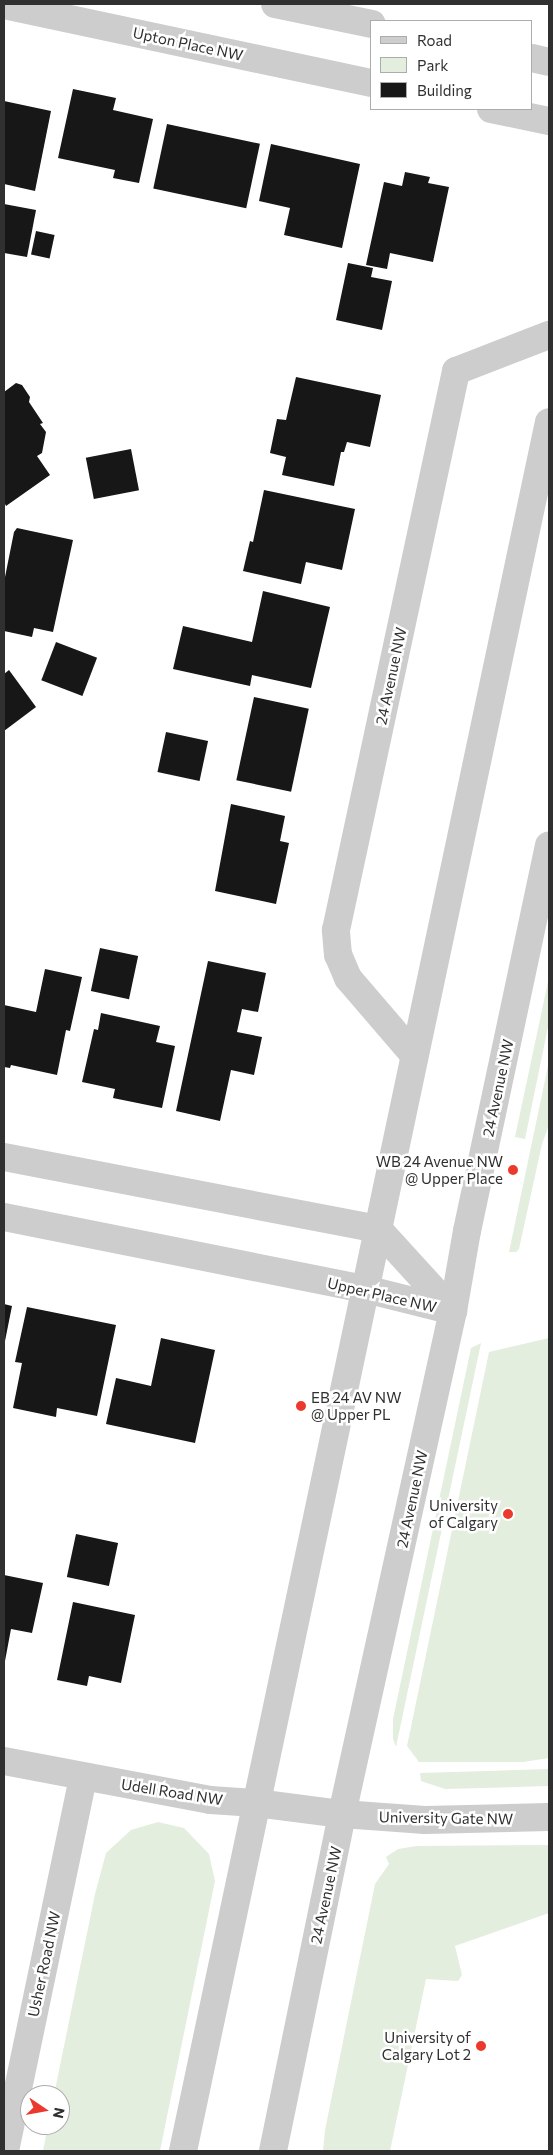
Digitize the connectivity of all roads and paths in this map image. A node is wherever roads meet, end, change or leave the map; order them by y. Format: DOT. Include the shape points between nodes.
graph roads {
  1 [pos="275,4"];
  2 [pos="4,5"];
  3 [pos="370,24"];
  4 [pos="533,58"];
  5 [pos="549,62"];
  6 [pos="370,83"];
  7 [pos="497,110"];
  8 [pos="549,121"];
  9 [pos="549,335"];
  10 [pos="549,422"];
  11 [pos="549,846"];
  12 [pos="414,1055"];
  13 [pos="4,1157"];
  14 [pos="4,1217"];
  15 [pos="378,1228"];
  16 [pos="365,1289"];
  17 [pos="453,1312"];
  18 [pos="4,1760"];
  19 [pos="83,1777"];
  20 [pos="256,1803"];
  21 [pos="342,1814"];
  22 [pos="549,1817"];
  23 [pos="5,2151"];
  24 [pos="183,2151"];
  25 [pos="273,2151"];
  1 -- 3 [label="street"];
  2 -- 6 [label="street, Upton Place NW"];
  4 -- 5 [label="street"];
  7 -- 8 [label="street"];
  9 -- 12 [label="street, 24 Avenue NW" via="456,371 336,930 338,954 348,978"];
  10 -- 12 [label="street"];
  11 -- 17 [label="street, 24 Avenue NW" via="467,1231"];
  12 -- 15 [label="street"];
  13 -- 15 [label="street"];
  14 -- 16 [label="street, Upper Place NW"];
  15 -- 16 [label="street"];
  15 -- 17 [label="street, Upper Place NW"];
  16 -- 17 [label="street, Upper Place NW"];
  16 -- 20 [label="street"];
  17 -- 21 [label="street, 24 Avenue NW"];
  18 -- 19 [label="street, Udell Road NW"];
  19 -- 20 [label="street, Udell Road NW" via="210,1800"];
  19 -- 23 [label="street, Usher Road NW"];
  20 -- 21 [label="street, Udell Road NW"];
  20 -- 24 [label="street"];
  21 -- 22 [label="street, University Gate NW" via="425,1820"];
  21 -- 25 [label="street, 24 Avenue NW"];
}
